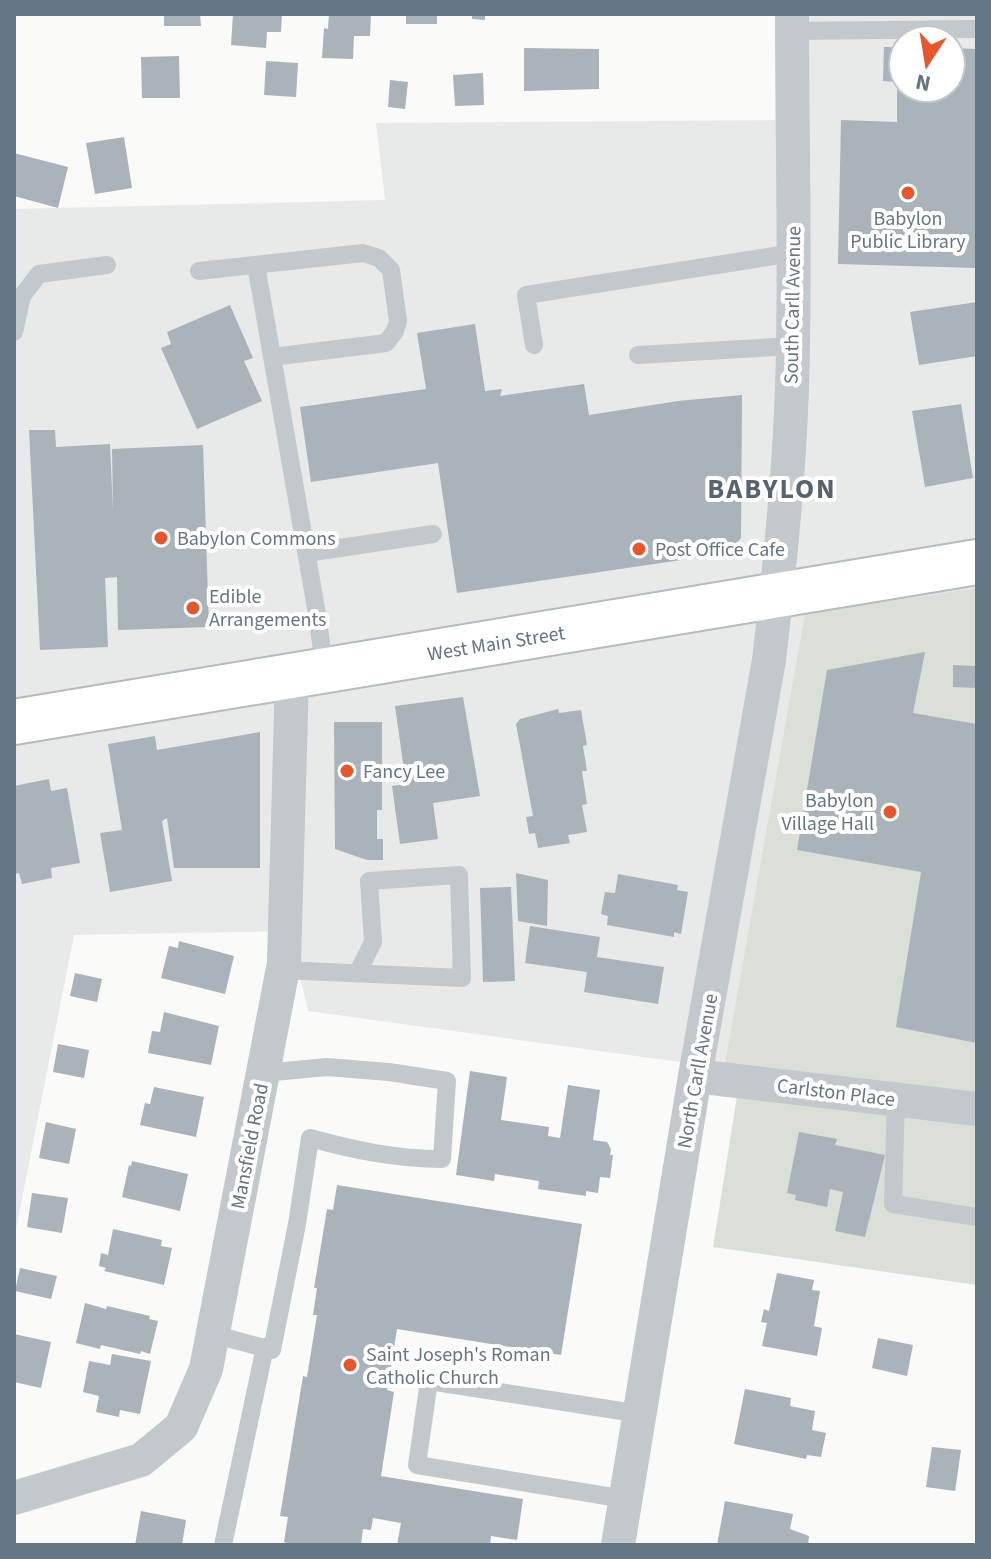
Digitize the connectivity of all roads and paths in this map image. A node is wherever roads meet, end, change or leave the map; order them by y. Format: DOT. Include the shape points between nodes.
graph roads {
  1 [pos="792,22"];
  2 [pos="977,29"];
  3 [pos="793,253"];
  4 [pos="107,265"];
  5 [pos="256,265"];
  6 [pos="199,271"];
  7 [pos="14,332"];
  8 [pos="534,345"];
  9 [pos="793,346"];
  10 [pos="638,355"];
  11 [pos="272,357"];
  12 [pos="433,534"];
  13 [pos="307,553"];
  14 [pos="977,562"];
  15 [pos="777,596"];
  16 [pos="308,674"];
  17 [pos="14,722"];
  18 [pos="282,970"];
  19 [pos="358,972"];
  20 [pos="263,1073"];
  21 [pos="695,1076"];
  22 [pos="896,1099"];
  23 [pos="977,1109"];
  24 [pos="977,1217"];
  25 [pos="212,1334"];
  26 [pos="265,1347"];
  27 [pos="641,1414"];
  28 [pos="14,1498"];
  29 [pos="625,1499"];
  30 [pos="223,1545"];
  31 [pos="618,1545"];
  1 -- 2 [label="lane"];
  1 -- 3 [label="street, South Carll Avenue"];
  3 -- 8 [label="lane" via="526,295"];
  3 -- 9 [label="street, South Carll Avenue"];
  4 -- 7 [label="lane" via="39,274 22,296"];
  5 -- 6 [label="lane"];
  5 -- 11 [label="lane"];
  5 -- 11 [label="lane" via="363,253 379,258 391,270 398,321 386,343"];
  9 -- 10 [label="lane"];
  9 -- 15 [label="street, South Carll Avenue"];
  11 -- 13 [label="lane"];
  12 -- 13 [label="lane"];
  13 -- 16 [label="lane"];
  14 -- 15 [label="main road, West Main Street"];
  15 -- 16 [label="main road, West Main Street"];
  15 -- 21 [label="street, North Carll Avenue"];
  16 -- 17 [label="main road, West Main Street"];
  16 -- 18 [label="street, Mansfield Road"];
  18 -- 19 [label="lane"];
  18 -- 20 [label="street, Mansfield Road"];
  19 -- 19 [label="lane" via="462,978 459,875 369,881 373,942"];
  20 -- 25 [label="street, Mansfield Road"];
  20 -- 26 [label="lane" via="327,1067 447,1081 442,1159 381,1155 310,1138 272,1350"];
  21 -- 22 [label="street, Carlston Place"];
  21 -- 27 [label="street, North Carll Avenue"];
  22 -- 23 [label="street, Carlston Place"];
  22 -- 24 [label="lane" via="893,1204"];
  25 -- 26 [label="lane"];
  25 -- 28 [label="street, Mansfield Road" via="206,1369 181,1427 141,1460"];
  26 -- 30 [label="lane"];
  27 -- 29 [label="street, North Carll Avenue"];
  27 -- 29 [label="lane" via="429,1381 417,1465"];
  29 -- 31 [label="street, North Carll Avenue"];
}
